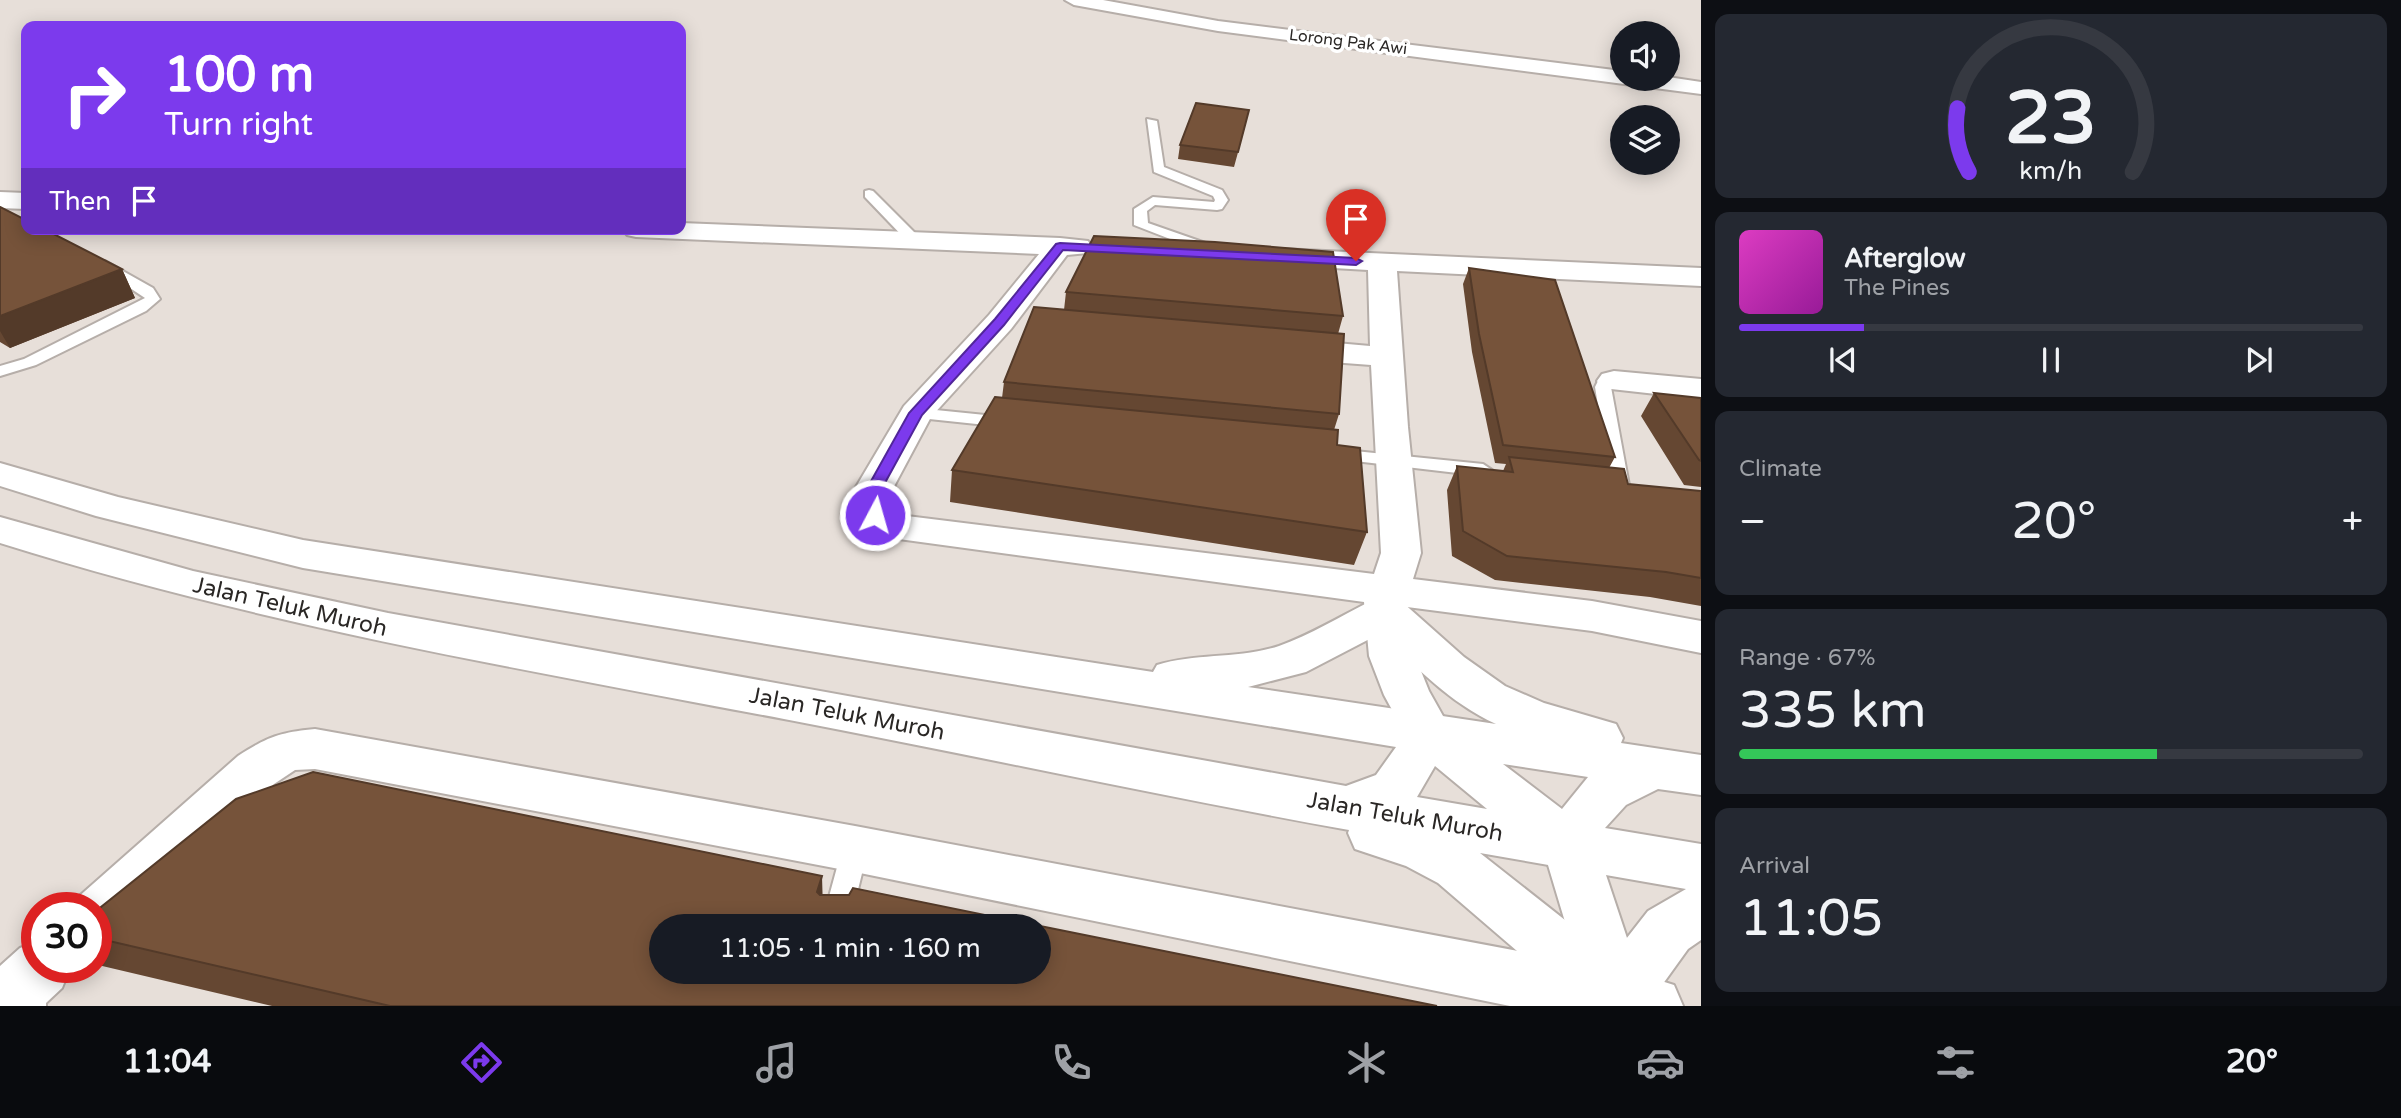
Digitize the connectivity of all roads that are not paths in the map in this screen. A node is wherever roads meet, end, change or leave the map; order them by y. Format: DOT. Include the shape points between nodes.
graph roads {
  1 [pos="1074,0"];
  2 [pos="1610,75"];
  3 [pos="1680,85"];
  4 [pos="1701,88"];
  5 [pos="1152,121"];
  6 [pos="869,194"];
  7 [pos="0,200"];
  8 [pos="21,201"];
  9 [pos="686,231"];
  10 [pos="915,241"];
  11 [pos="1060,246"];
  12 [pos="1102,248"];
  13 [pos="1130,250"];
  14 [pos="1232,254"];
  15 [pos="90,257"];
  16 [pos="1382,263"];
  17 [pos="1701,277"];
  18 [pos="1000,322"];
  19 [pos="1041,326"];
  20 [pos="1262,346"];
  21 [pos="1386,357"];
  22 [pos="0,371"];
  23 [pos="1614,381"];
  24 [pos="1701,389"];
  25 [pos="916,413"];
  26 [pos="1025,424"];
  27 [pos="1311,452"];
  28 [pos="1393,460"];
  29 [pos="1500,471"];
  30 [pos="0,474"];
  31 [pos="1620,485"];
  32 [pos="0,530"];
  33 [pos="1385,602"];
  34 [pos="1701,637"];
  35 [pos="1101,682"];
  36 [pos="1428,732"];
  37 [pos="1686,770"];
  38 [pos="1224,787"];
  39 [pos="1349,808"];
  40 [pos="1569,845"];
  41 [pos="855,849"];
  42 [pos="1701,867"];
  43 [pos="112,902"];
  44 [pos="1701,909"];
  45 [pos="838,914"];
  46 [pos="25,983"];
  47 [pos="820,984"];
  48 [pos="1630,1003"];
  49 [pos="16,1006"];
  50 [pos="814,1006"];
  1 -- 2 [label="street, Lorong Pak Awi" via="1218,26"];
  3 -- 4 [label="street"];
  5 -- 14 [label="lane" via="1158,169 1218,193 1222,200 1217,206 1153,201 1140,209 1142,225"];
  6 -- 10 [label="lane"];
  7 -- 8 [label="street"];
  9 -- 10 [label="street"];
  10 -- 11 [label="street"];
  11 -- 12 [label="street"];
  11 -- 18 [label="street"];
  13 -- 14 [label="street"];
  14 -- 16 [label="street"];
  15 -- 22 [label="lane" via="148,291 153,299 30,362"];
  16 -- 17 [label="street"];
  16 -- 21 [label="street"];
  18 -- 19 [label="street"];
  18 -- 25 [label="street"];
  20 -- 21 [label="street"];
  21 -- 28 [label="street"];
  23 -- 24 [label="street"];
  23 -- 31 [label="lane" via="1603,387"];
  25 -- 26 [label="lane"];
  25 -- 33 [label="street" via="873,492 875,515 898,528"];
  27 -- 28 [label="lane"];
  28 -- 29 [label="lane"];
  28 -- 33 [label="street" via="1401,552"];
  30 -- 35 [label="street" via="110,507 303,554"];
  32 -- 38 [label="street, Jalan Teluk Muroh" via="228,593 428,638"];
  33 -- 34 [label="street" via="1592,616"];
  33 -- 35 [label="street" via="1290,660 1238,672"];
  33 -- 36 [label="street" via="1392,656"];
  33 -- 37 [label="street" via="1453,673 1488,699"];
  35 -- 36 [label="street"];
  36 -- 37 [label="street"];
  36 -- 39 [label="street" via="1394,790"];
  36 -- 40 [label="street"];
  37 -- 40 [label="street" via="1608,790 1586,814"];
  38 -- 39 [label="street, Jalan Teluk Muroh"];
  38 -- 48 [label="street" via="1421,847 1457,866"];
  39 -- 40 [label="street, Jalan Teluk Muroh"];
  40 -- 42 [label="street, Jalan Teluk Muroh"];
  40 -- 48 [label="street"];
  41 -- 43 [label="street" via="329,751 285,751 256,770"];
  41 -- 45 [label="lane"];
  41 -- 48 [label="street"];
  44 -- 48 [label="street" via="1668,930"];
  46 -- 49 [label="street" via="16,991"];
  47 -- 50 [label="lane"];
}
